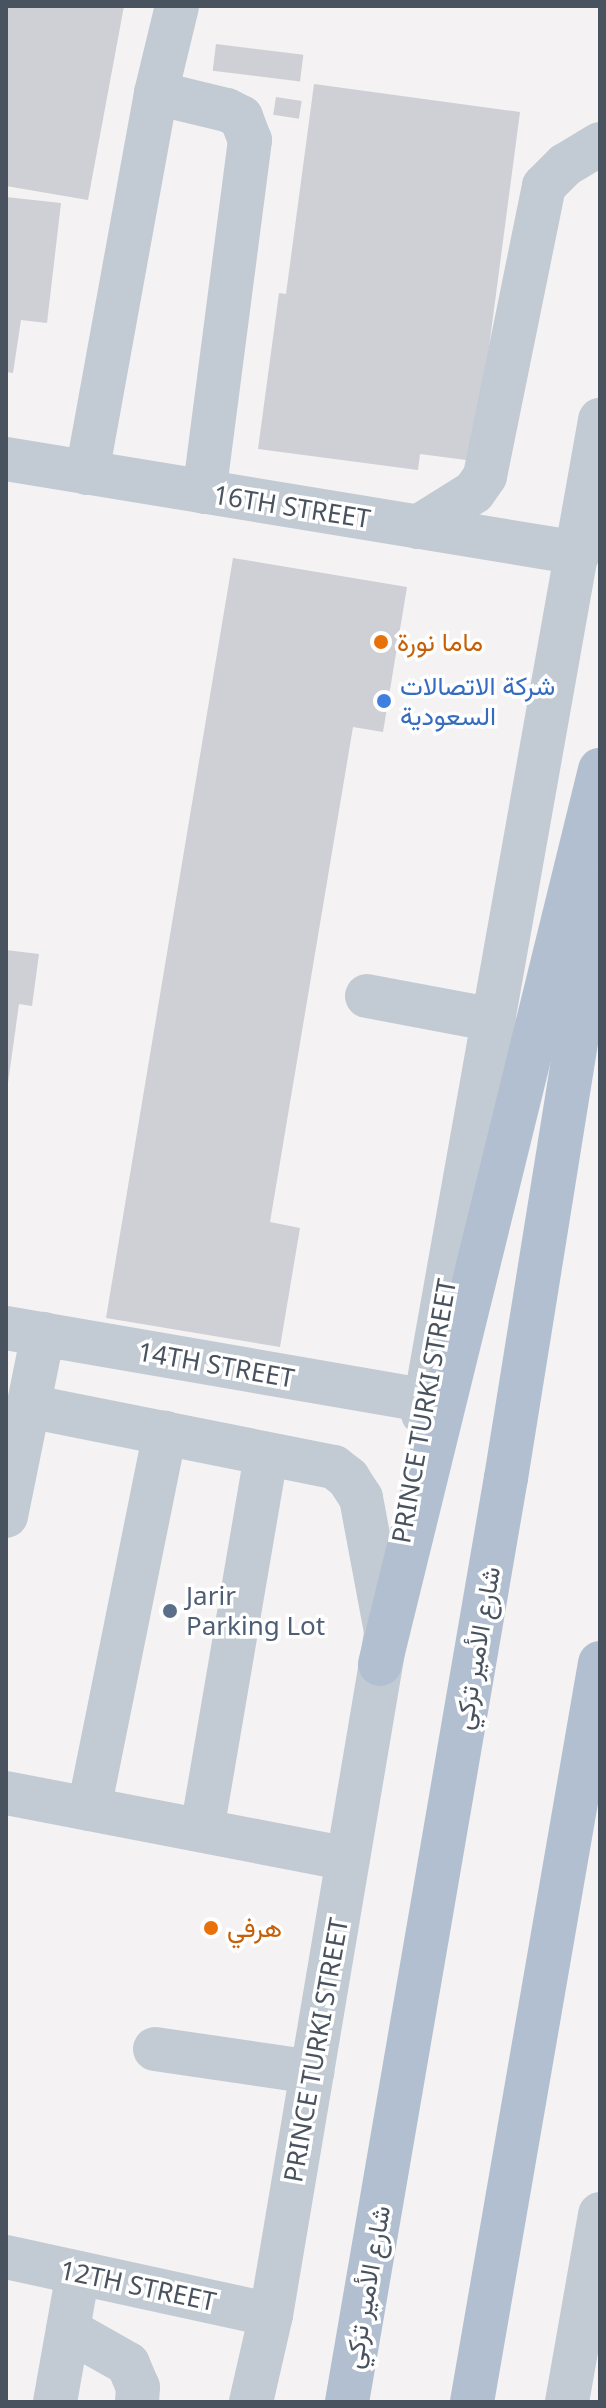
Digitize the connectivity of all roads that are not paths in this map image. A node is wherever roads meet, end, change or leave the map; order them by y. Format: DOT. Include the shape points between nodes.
graph roads {
  1 [pos="177,6"];
  2 [pos="156,93"];
  3 [pos="600,144"];
  4 [pos="600,420"];
  5 [pos="6,459"];
  6 [pos="87,473"];
  7 [pos="204,492"];
  8 [pos="418,527"];
  9 [pos="578,553"];
  10 [pos="600,770"];
  11 [pos="600,893"];
  12 [pos="367,996"];
  13 [pos="494,1020"];
  14 [pos="24,1331"];
  15 [pos="425,1400"];
  16 [pos="28,1406"];
  17 [pos="165,1433"];
  18 [pos="266,1454"];
  19 [pos="6,1516"];
  20 [pos="383,1647"];
  21 [pos="600,1663"];
  22 [pos="6,1793"];
  23 [pos="89,1809"];
  24 [pos="202,1830"];
  25 [pos="348,1859"];
  26 [pos="155,2049"];
  27 [pos="312,2072"];
  28 [pos="600,2214"];
  29 [pos="6,2257"];
  30 [pos="78,2273"];
  31 [pos="271,2315"];
  32 [pos="68,2330"];
  33 [pos="55,2402"];
  34 [pos="137,2402"];
  35 [pos="251,2402"];
  36 [pos="347,2402"];
  37 [pos="472,2402"];
  38 [pos="567,2402"];
  1 -- 2 [label="street"];
  2 -- 6 [label="street"];
  2 -- 7 [label="street" via="241,117 250,140"];
  3 -- 8 [label="street" via="565,165 544,186 485,476 474,492"];
  4 -- 9 [label="street, PRINCE TURKI STREET"];
  5 -- 6 [label="street, 16TH STREET"];
  6 -- 7 [label="street, 16TH STREET"];
  7 -- 8 [label="street, 16TH STREET"];
  8 -- 9 [label="street, 16TH STREET"];
  9 -- 13 [label="street, PRINCE TURKI STREET"];
  10 -- 20 [label="main road"];
  11 -- 36 [label="main road, شارع الأمير تركي" via="506,1478"];
  12 -- 13 [label="street"];
  13 -- 15 [label="street, PRINCE TURKI STREET"];
  14 -- 15 [label="street, 14TH STREET"];
  14 -- 16 [label="street"];
  15 -- 20 [label="street, PRINCE TURKI STREET"];
  16 -- 17 [label="street"];
  16 -- 19 [label="street"];
  17 -- 18 [label="street"];
  17 -- 23 [label="street"];
  18 -- 20 [label="street" via="334,1467 348,1478 366,1520"];
  18 -- 24 [label="street"];
  20 -- 25 [label="street, PRINCE TURKI STREET"];
  21 -- 37 [label="main road"];
  22 -- 23 [label="street"];
  23 -- 24 [label="street"];
  24 -- 25 [label="street"];
  25 -- 27 [label="street, PRINCE TURKI STREET"];
  26 -- 27 [label="street"];
  27 -- 31 [label="street, PRINCE TURKI STREET"];
  28 -- 38 [label="street"];
  29 -- 30 [label="street, 12TH STREET"];
  30 -- 31 [label="street, 12TH STREET"];
  30 -- 32 [label="street"];
  31 -- 35 [label="street, PRINCE TURKI STREET"];
  32 -- 33 [label="street"];
  32 -- 34 [label="street" via="128,2364 138,2387"];
}
